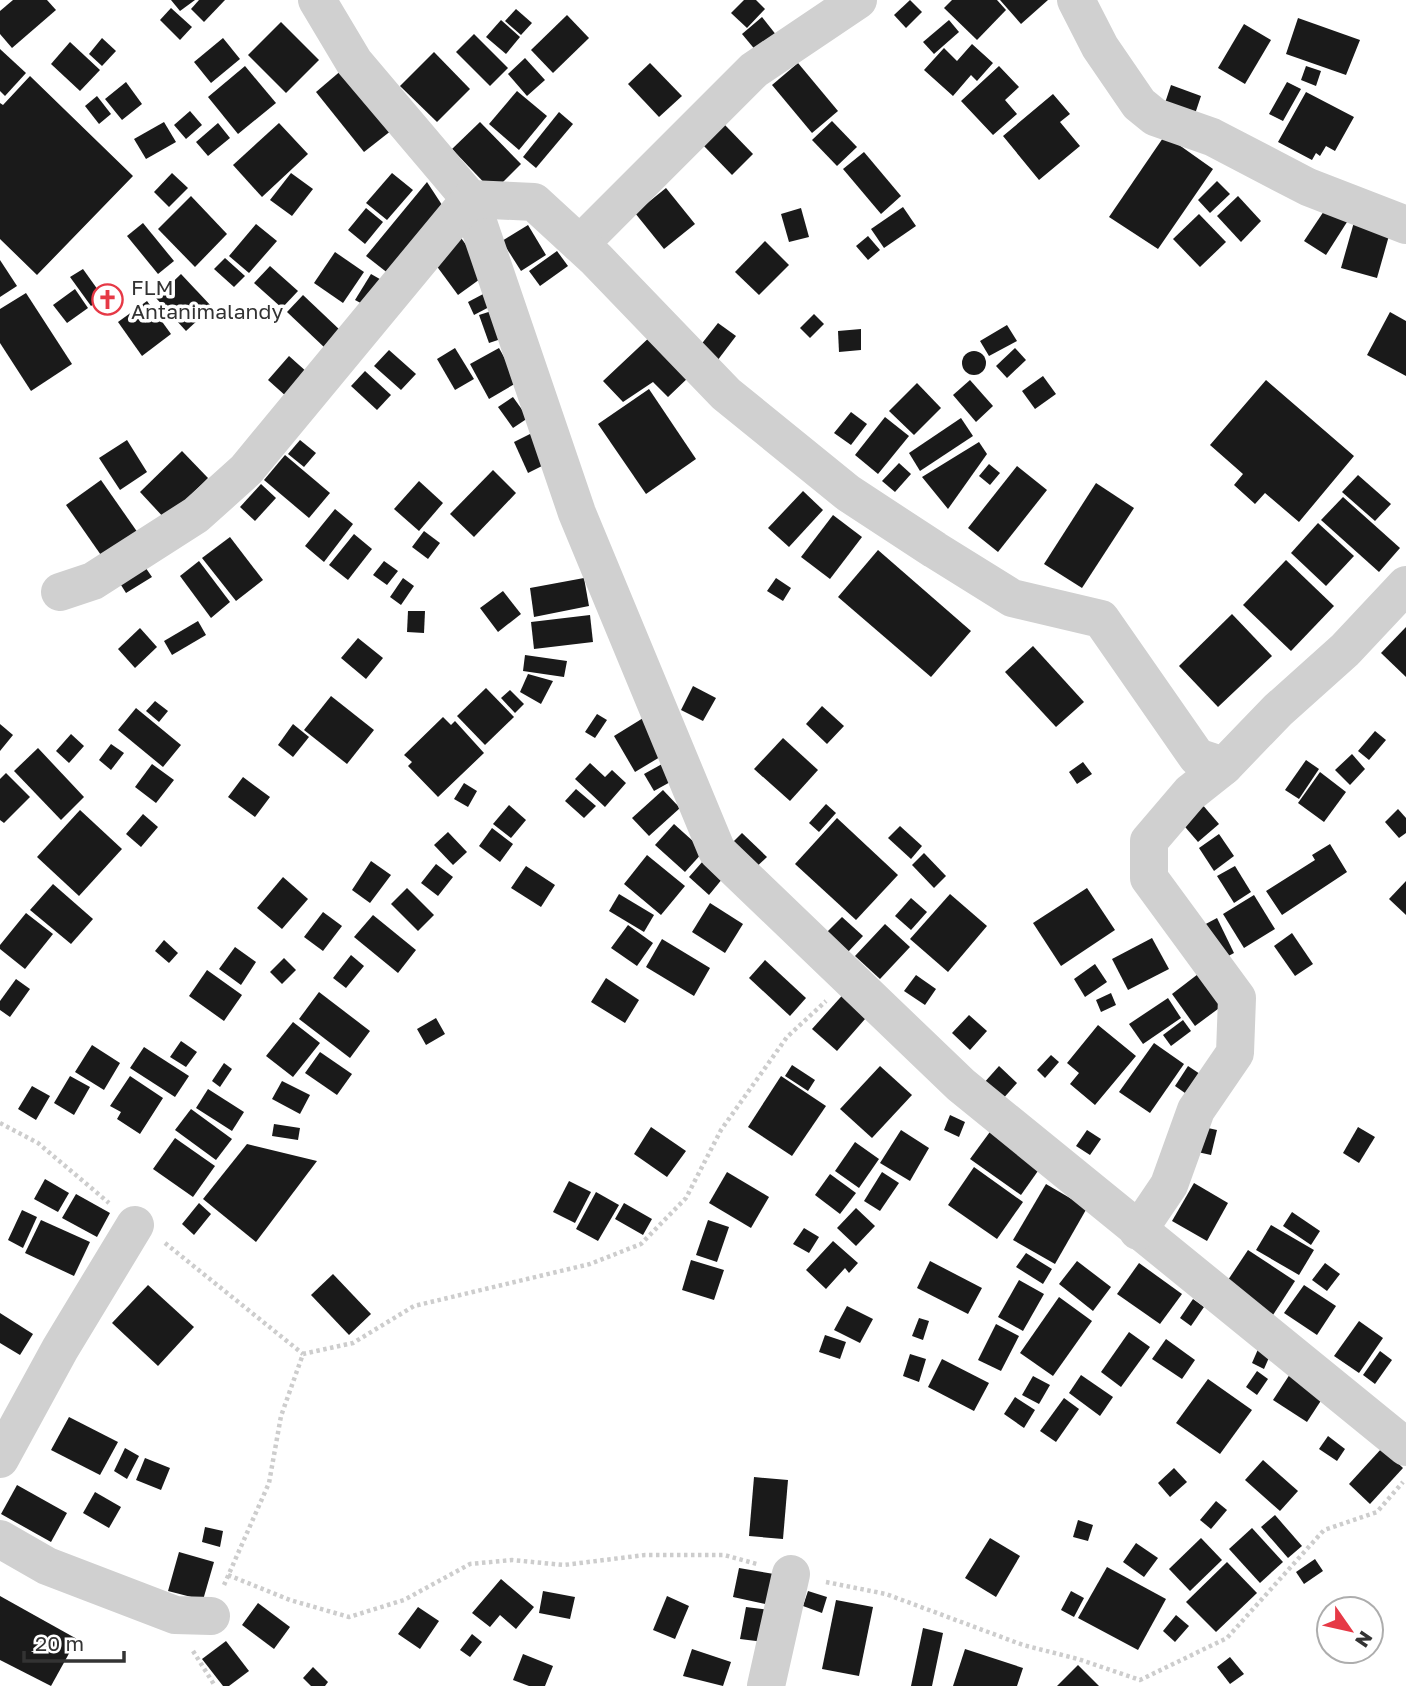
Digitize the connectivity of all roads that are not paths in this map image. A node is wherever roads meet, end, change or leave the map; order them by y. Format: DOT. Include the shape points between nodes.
graph roads {
  1 [pos="317,0"];
  2 [pos="858,0"];
  3 [pos="1076,0"];
  4 [pos="470,199"];
  5 [pos="1406,225"];
  6 [pos="580,244"];
  7 [pos="1406,585"];
  8 [pos="60,592"];
  9 [pos="1224,766"];
  10 [pos="135,1225"];
  11 [pos="1138,1231"];
  12 [pos="1406,1447"];
  13 [pos="0,1459"];
  14 [pos="0,1539"];
  15 [pos="791,1574"];
  16 [pos="211,1616"];
  17 [pos="766,1686"];
  1 -- 4 [label="street" via="354,62"];
  2 -- 6 [label="street" via="754,69"];
  3 -- 5 [label="street" via="1100,47 1139,104 1155,117 1212,136 1308,187"];
  4 -- 6 [label="street" via="534,202"];
  4 -- 8 [label="street" via="246,470 196,515 93,581"];
  4 -- 11 [label="street" via="577,513 717,852 961,1085"];
  6 -- 9 [label="street" via="726,394 848,492 1012,598 1101,618 1197,757"];
  7 -- 9 [label="street"];
  9 -- 11 [label="street" via="1190,793 1149,841 1149,878 1237,998 1234,1053 1196,1110 1169,1185"];
  10 -- 13 [label="street"];
  11 -- 12 [label="street"];
  14 -- 16 [label="street" via="47,1566 176,1615"];
  15 -- 17 [label="street"];
}
